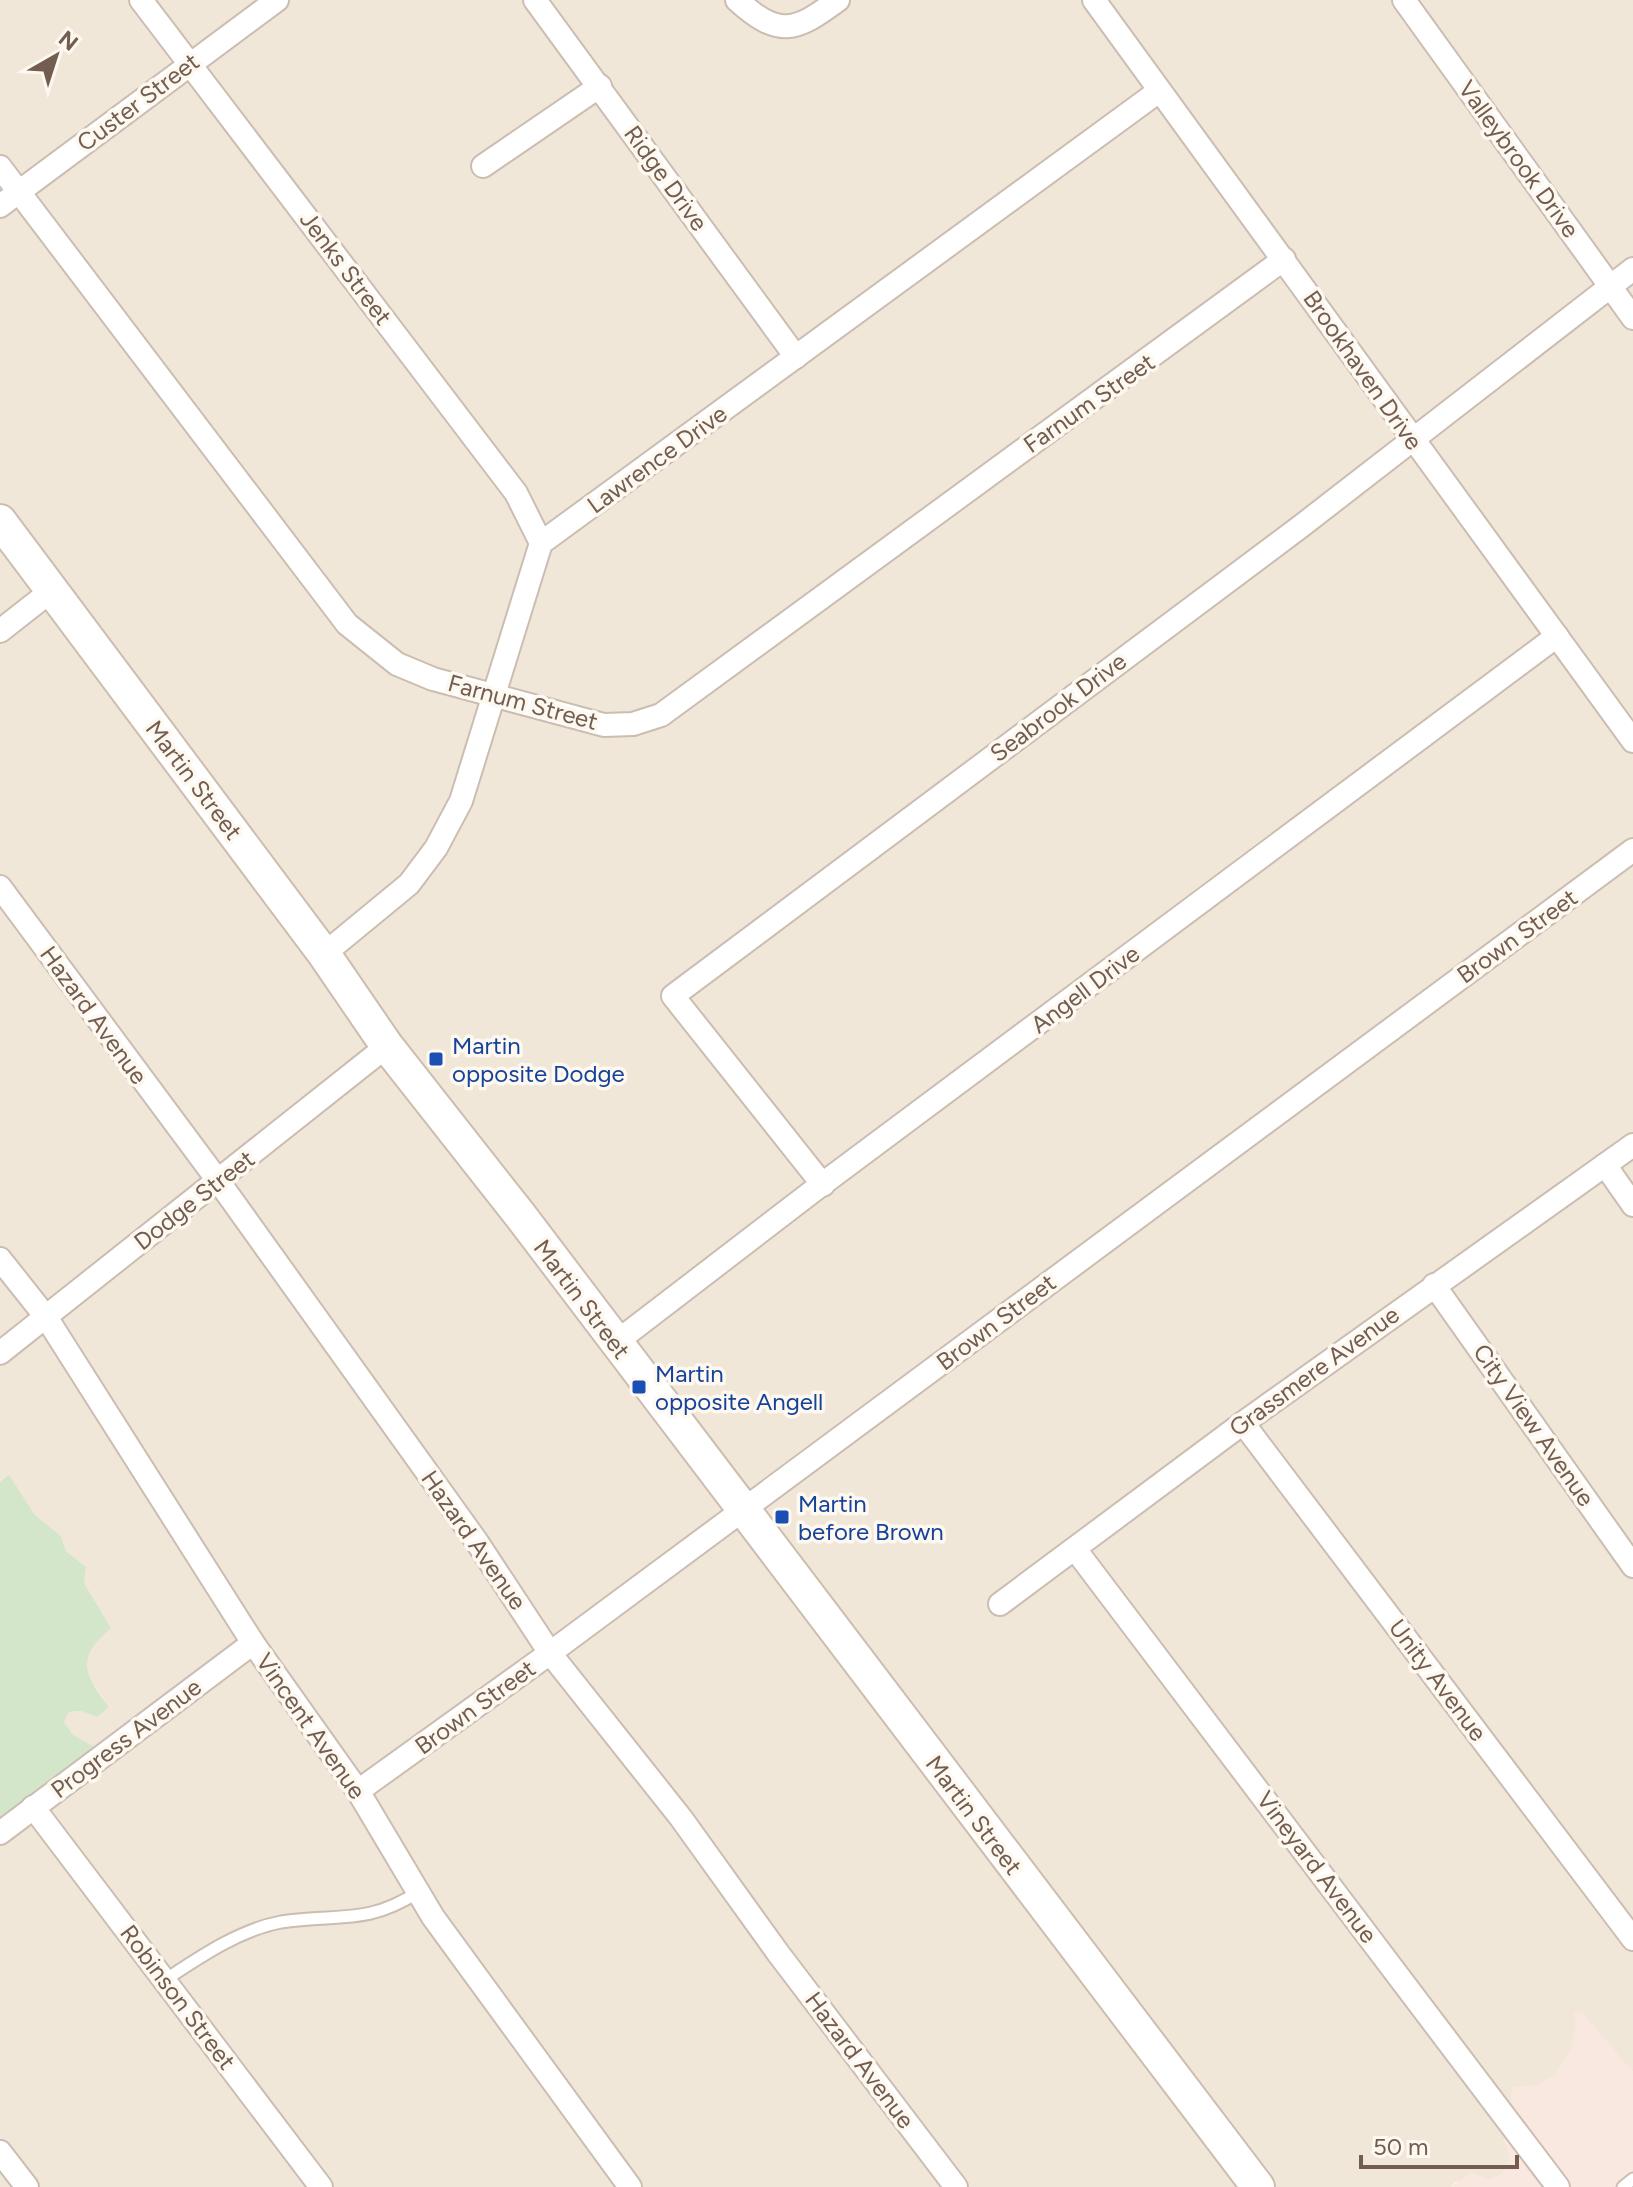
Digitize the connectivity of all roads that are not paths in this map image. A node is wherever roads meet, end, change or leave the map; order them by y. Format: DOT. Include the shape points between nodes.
graph roads {
  1 [pos="141,0"];
  2 [pos="277,0"];
  3 [pos="535,0"];
  4 [pos="737,0"];
  5 [pos="838,0"];
  6 [pos="1094,0"];
  7 [pos="1404,0"];
  8 [pos="191,62"];
  9 [pos="600,86"];
  10 [pos="1159,91"];
  11 [pos="483,166"];
  12 [pos="0,167"];
  13 [pos="18,192"];
  14 [pos="0,206"];
  15 [pos="1284,259"];
  16 [pos="1633,269"];
  17 [pos="1611,287"];
  18 [pos="1633,318"];
  19 [pos="796,357"];
  20 [pos="1413,440"];
  21 [pos="0,521"];
  22 [pos="541,543"];
  23 [pos="51,591"];
  24 [pos="0,631"];
  25 [pos="1557,636"];
  26 [pos="494,694"];
  27 [pos="1633,741"];
  28 [pos="1633,850"];
  29 [pos="0,887"];
  30 [pos="324,954"];
  31 [pos="387,1046"];
  32 [pos="1633,1145"];
  33 [pos="1605,1165"];
  34 [pos="219,1182"];
  35 [pos="823,1185"];
  36 [pos="1633,1205"];
  37 [pos="0,1259"];
  38 [pos="1434,1285"];
  39 [pos="46,1317"];
  40 [pos="615,1343"];
  41 [pos="0,1353"];
  42 [pos="1243,1423"];
  43 [pos="741,1508"];
  44 [pos="1075,1549"];
  45 [pos="1633,1566"];
  46 [pos="1000,1604"];
  47 [pos="253,1643"];
  48 [pos="550,1653"];
  49 [pos="358,1791"];
  50 [pos="33,1807"];
  51 [pos="0,1833"];
  52 [pos="418,1892"];
  53 [pos="1633,1939"];
  54 [pos="165,1980"];
  55 [pos="0,2152"];
  56 [pos="1633,2179"];
  57 [pos="621,2184"];
  58 [pos="27,2187"];
  59 [pos="321,2187"];
  60 [pos="956,2187"];
  61 [pos="1258,2187"];
  62 [pos="1558,2187"];
  63 [pos="1623,2187"];
  1 -- 8 [label="street, Jenks Street"];
  2 -- 8 [label="street, Custer Street"];
  3 -- 9 [label="street, Ridge Drive"];
  4 -- 5 [label="street" via="775,27 787,28 811,21"];
  6 -- 10 [label="street, Brookhaven Drive"];
  7 -- 17 [label="street, Valleybrook Drive"];
  8 -- 13 [label="street, Custer Street"];
  8 -- 22 [label="street, Jenks Street" via="516,493"];
  9 -- 11 [label="street"];
  9 -- 19 [label="street, Ridge Drive"];
  10 -- 15 [label="street, Brookhaven Drive"];
  10 -- 19 [label="street, Lawrence Drive"];
  12 -- 13 [label="street, Farnum Street"];
  13 -- 14 [label="street, Custer Street"];
  13 -- 26 [label="street, Farnum Street" via="347,624 397,664"];
  15 -- 20 [label="street, Brookhaven Drive"];
  15 -- 26 [label="street, Farnum Street" via="661,715 633,724 604,725"];
  16 -- 17 [label="street, Seabrook Drive"];
  17 -- 18 [label="street, Valleybrook Drive"];
  17 -- 20 [label="street, Seabrook Drive"];
  19 -- 22 [label="street, Lawrence Drive"];
  20 -- 25 [label="street, Brookhaven Drive"];
  20 -- 35 [label="street, Seabrook Drive" via="673,996"];
  21 -- 23 [label="street, Martin Street"];
  22 -- 26 [label="street"];
  23 -- 24 [label="street"];
  23 -- 30 [label="street, Martin Street"];
  25 -- 27 [label="street, Brookhaven Drive"];
  25 -- 35 [label="street, Angell Drive"];
  26 -- 30 [label="street" via="461,801 436,848 409,884"];
  28 -- 43 [label="street, Brown Street"];
  29 -- 34 [label="street, Hazard Avenue"];
  30 -- 31 [label="street, Martin Street"];
  31 -- 34 [label="street, Dodge Street"];
  31 -- 40 [label="street, Martin Street"];
  32 -- 33 [label="street, Grassmere Avenue"];
  33 -- 36 [label="street"];
  33 -- 38 [label="street, Grassmere Avenue"];
  34 -- 39 [label="street, Dodge Street"];
  34 -- 48 [label="street, Hazard Avenue" via="477,1542"];
  35 -- 40 [label="street, Angell Drive"];
  37 -- 39 [label="street, Vincent Avenue"];
  38 -- 42 [label="street, Grassmere Avenue"];
  38 -- 45 [label="street, City View Avenue"];
  39 -- 41 [label="street, Dodge Street"];
  39 -- 47 [label="street, Vincent Avenue"];
  40 -- 43 [label="street, Martin Street"];
  42 -- 44 [label="street, Grassmere Avenue"];
  42 -- 53 [label="street, Unity Avenue"];
  43 -- 48 [label="street, Brown Street"];
  43 -- 61 [label="street, Martin Street"];
  44 -- 46 [label="street, Grassmere Avenue"];
  44 -- 62 [label="street, Vineyard Avenue"];
  47 -- 49 [label="street, Vincent Avenue"];
  47 -- 50 [label="street, Progress Avenue"];
  48 -- 49 [label="street, Brown Street"];
  48 -- 60 [label="street, Hazard Avenue" via="681,1818"];
  49 -- 52 [label="street, Vincent Avenue"];
  50 -- 51 [label="street, Progress Avenue"];
  50 -- 54 [label="street, Robinson Street"];
  52 -- 54 [label="lane" via="354,1919 281,1922 256,1929"];
  52 -- 57 [label="street, Vincent Avenue"];
  54 -- 59 [label="street, Robinson Street"];
  55 -- 58 [label="street"];
  56 -- 63 [label="lane"];
}
